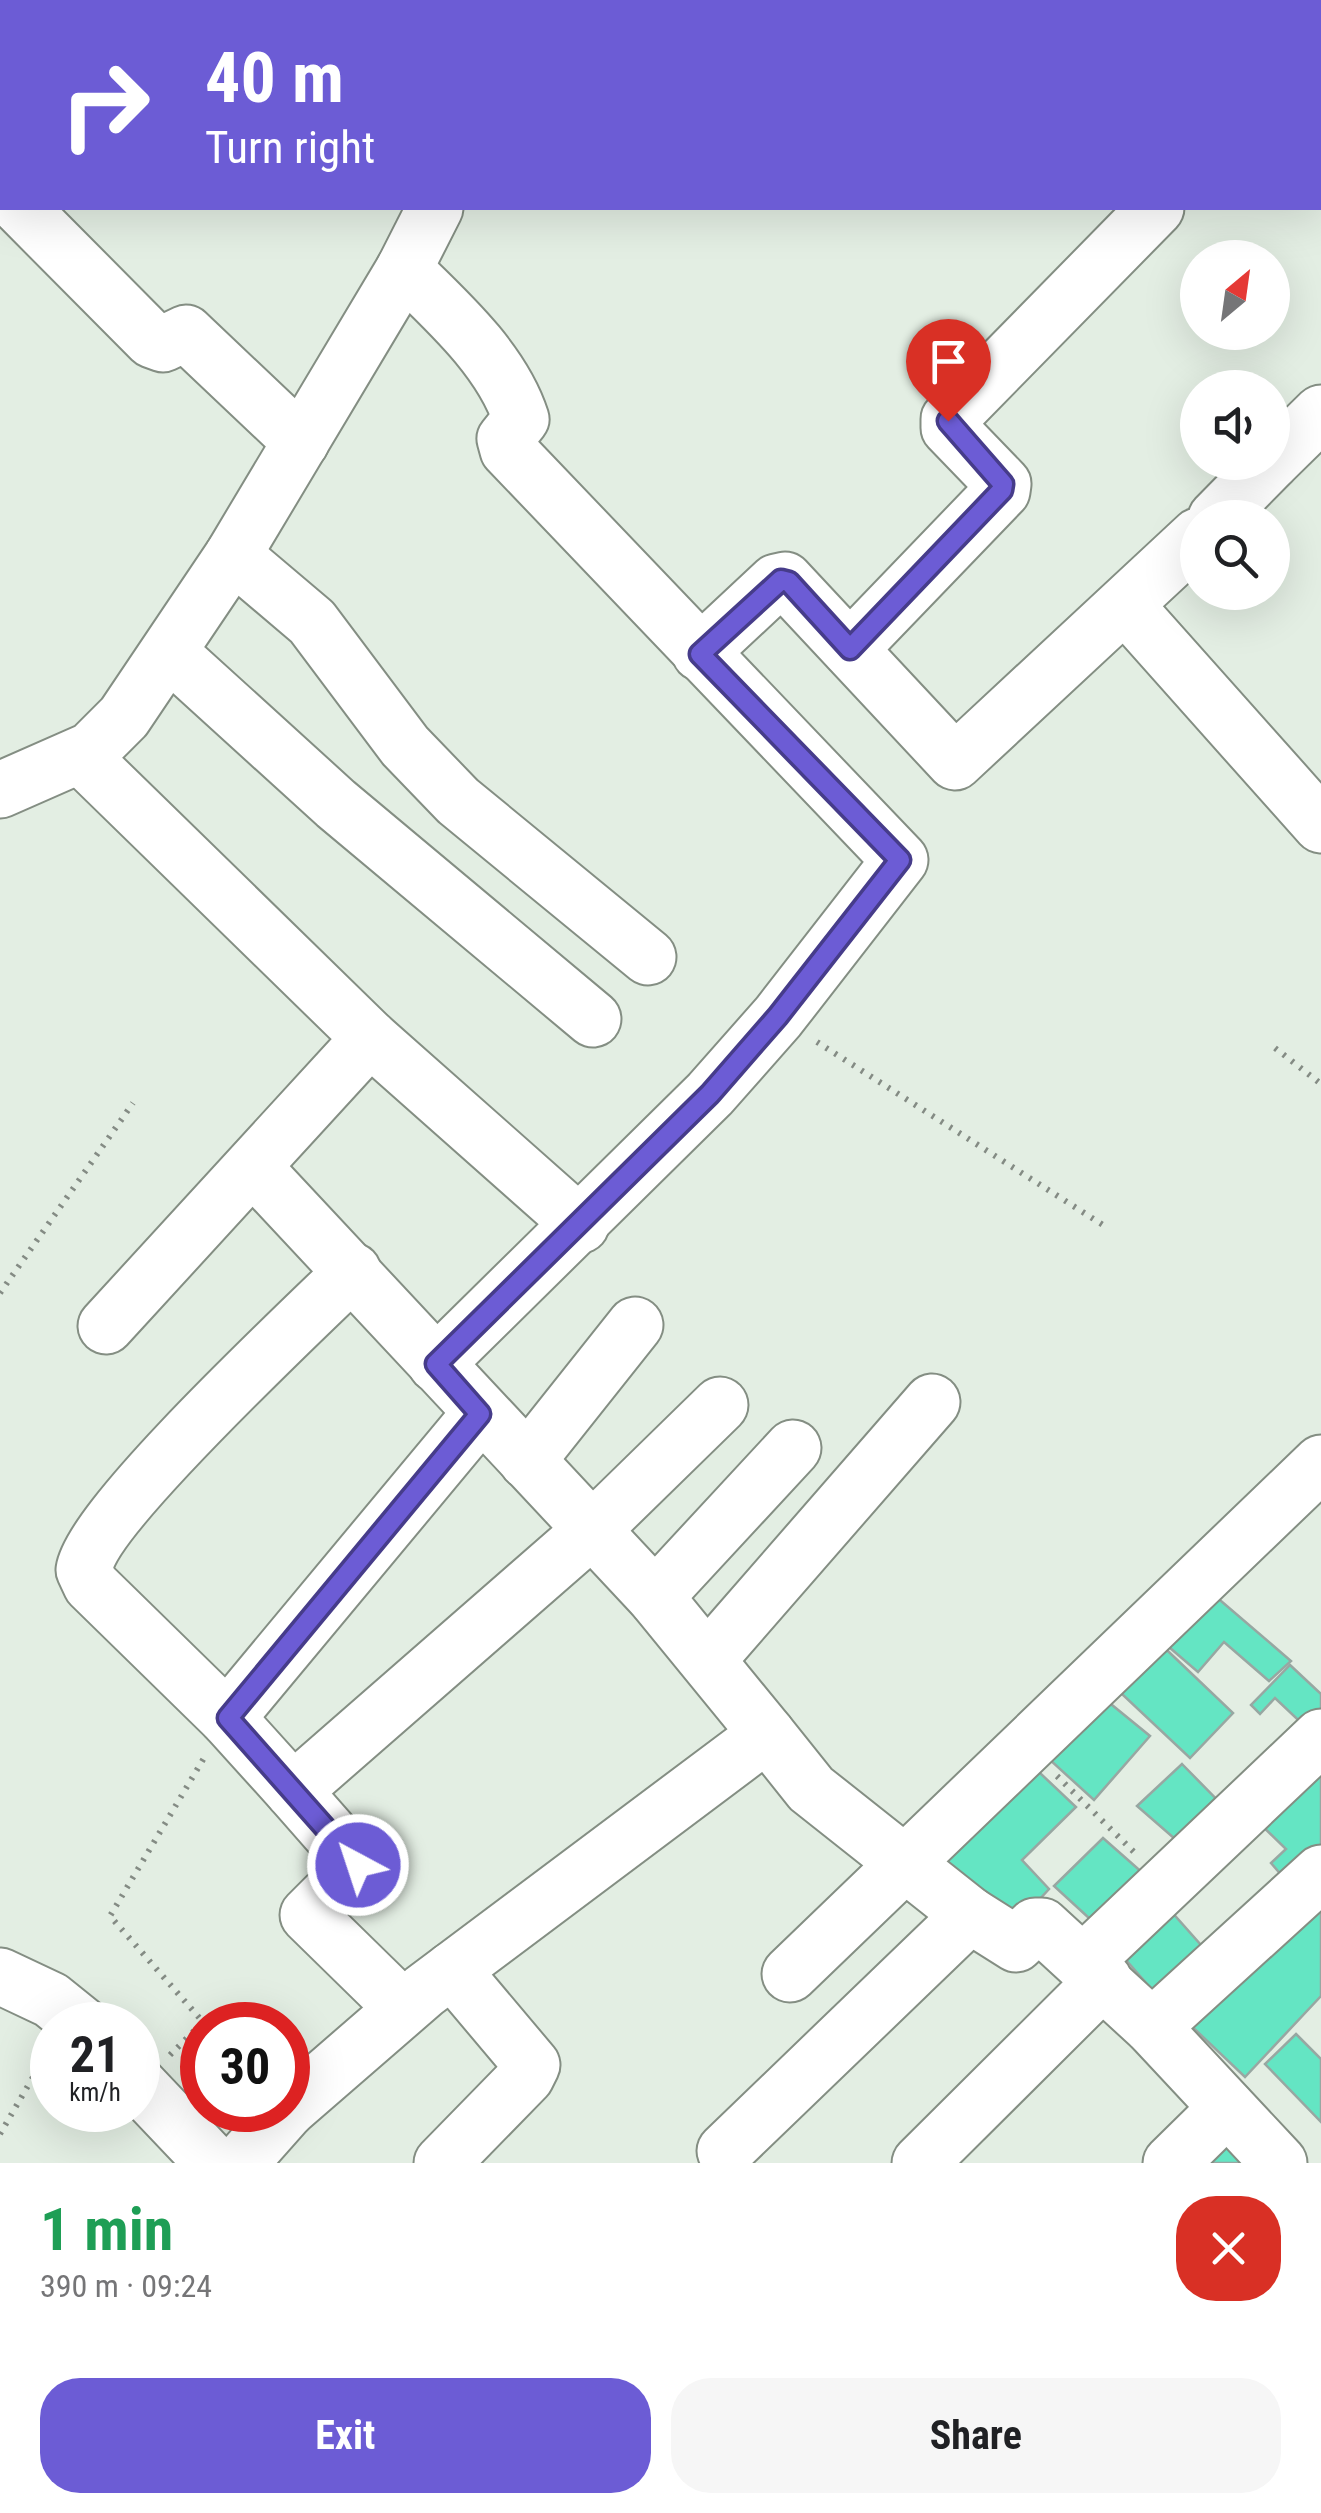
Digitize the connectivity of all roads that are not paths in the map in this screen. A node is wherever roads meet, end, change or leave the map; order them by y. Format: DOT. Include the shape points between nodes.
graph roads {
  1 [pos="24,210"];
  2 [pos="434,210"];
  3 [pos="1154,210"];
  4 [pos="404,269"];
  5 [pos="1321,413"];
  6 [pos="301,442"];
  7 [pos="1290,444"];
  8 [pos="1254,480"];
  9 [pos="1234,500"];
  10 [pos="1180,553"];
  11 [pos="233,555"];
  12 [pos="1125,605"];
  13 [pos="850,649"];
  14 [pos="170,654"];
  15 [pos="700,654"];
  16 [pos="81,756"];
  17 [pos="0,790"];
  18 [pos="1321,825"];
  19 [pos="648,957"];
  20 [pos="593,1019"];
  21 [pos="370,1038"];
  22 [pos="253,1167"];
  23 [pos="581,1225"];
  24 [pos="353,1272"];
  25 [pos="106,1326"];
  26 [pos="635,1326"];
  27 [pos="436,1364"];
  28 [pos="932,1402"];
  29 [pos="720,1405"];
  30 [pos="480,1414"];
  31 [pos="793,1448"];
  32 [pos="527,1461"];
  33 [pos="1313,1487"];
  34 [pos="593,1529"];
  35 [pos="655,1597"];
  36 [pos="709,1658"];
  37 [pos="228,1718"];
  38 [pos="767,1734"];
  39 [pos="1321,1737"];
  40 [pos="293,1791"];
  41 [pos="902,1865"];
  42 [pos="1321,1872"];
  43 [pos="970,1916"];
  44 [pos="452,1970"];
  45 [pos="1094,1971"];
  46 [pos="790,1974"];
  47 [pos="0,1976"];
  48 [pos="53,2002"];
  49 [pos="403,2008"];
  50 [pos="1152,2027"];
  51 [pos="310,2090"];
  52 [pos="160,2107"];
  53 [pos="1227,2108"];
  54 [pos="267,2132"];
  55 [pos="725,2151"];
  56 [pos="213,2163"];
  57 [pos="240,2163"];
  58 [pos="442,2163"];
  59 [pos="920,2163"];
  60 [pos="1171,2163"];
  61 [pos="1280,2163"];
  1 -- 6 [label="street" via="152,340 163,344 186,333"];
  2 -- 4 [label="street"];
  3 -- 13 [label="street" via="949,418 949,428 1002,490"];
  4 -- 6 [label="street"];
  4 -- 15 [label="street" via="470,336 508,393 521,419 504,446"];
  5 -- 7 [label="street"];
  6 -- 11 [label="street"];
  8 -- 9 [label="street"];
  10 -- 12 [label="street"];
  11 -- 14 [label="street"];
  11 -- 19 [label="street" via="312,622 405,746 458,801"];
  12 -- 13 [label="street" via="955,762"];
  12 -- 18 [label="street"];
  13 -- 15 [label="street" via="781,580"];
  14 -- 16 [label="street" via="109,735"];
  14 -- 20 [label="street" via="336,804"];
  15 -- 23 [label="street" via="900,860 778,1016"];
  16 -- 17 [label="street"];
  16 -- 21 [label="street"];
  21 -- 22 [label="street"];
  21 -- 23 [label="street"];
  22 -- 24 [label="street"];
  22 -- 25 [label="street"];
  23 -- 27 [label="street"];
  24 -- 27 [label="street"];
  24 -- 37 [label="street" via="176,1448 85,1562 92,1585"];
  26 -- 32 [label="street"];
  27 -- 30 [label="street"];
  28 -- 36 [label="street"];
  29 -- 34 [label="street"];
  30 -- 32 [label="street"];
  30 -- 37 [label="street"];
  31 -- 35 [label="street"];
  32 -- 34 [label="street"];
  33 -- 41 [label="street" via="1024,1744"];
  34 -- 35 [label="street"];
  34 -- 40 [label="street"];
  35 -- 36 [label="street"];
  36 -- 38 [label="street"];
  37 -- 40 [label="street"];
  38 -- 41 [label="street" via="811,1788"];
  38 -- 44 [label="street"];
  39 -- 45 [label="street" via="1165,1882"];
  40 -- 49 [label="street" via="358,1865 308,1915"];
  41 -- 43 [label="street"];
  41 -- 46 [label="street"];
  42 -- 50 [label="street"];
  43 -- 45 [label="street" via="1016,1944 1042,1926"];
  43 -- 55 [label="street"];
  44 -- 49 [label="street"];
  44 -- 58 [label="street" via="532,2065"];
  45 -- 50 [label="street"];
  45 -- 59 [label="street"];
  47 -- 48 [label="street"];
  49 -- 51 [label="street"];
  50 -- 53 [label="street"];
  52 -- 56 [label="street"];
  53 -- 60 [label="street"];
  53 -- 61 [label="street"];
  54 -- 57 [label="street"];
}
